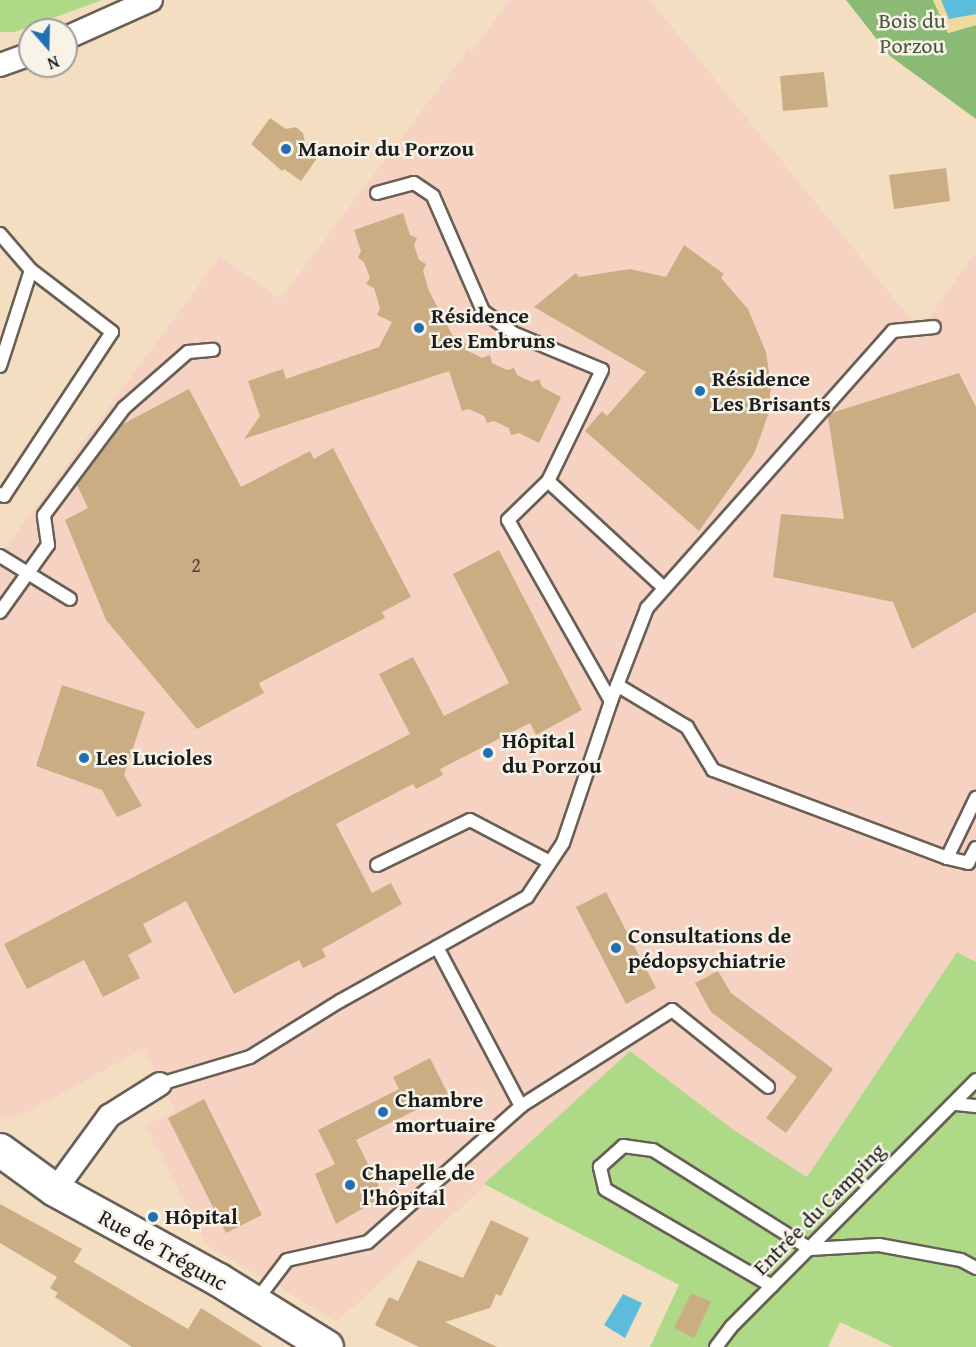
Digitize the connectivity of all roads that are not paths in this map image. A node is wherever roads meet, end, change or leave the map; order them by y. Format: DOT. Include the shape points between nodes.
graph roads {
  1 [pos="151,0"];
  2 [pos="78,33"];
  3 [pos="18,58"];
  4 [pos="0,65"];
  5 [pos="377,193"];
  6 [pos="0,234"];
  7 [pos="30,270"];
  8 [pos="934,327"];
  9 [pos="213,350"];
  10 [pos="0,366"];
  11 [pos="548,481"];
  12 [pos="0,494"];
  13 [pos="0,556"];
  14 [pos="29,574"];
  15 [pos="664,588"];
  16 [pos="70,599"];
  17 [pos="0,612"];
  18 [pos="617,685"];
  19 [pos="611,701"];
  20 [pos="976,798"];
  21 [pos="976,848"];
  22 [pos="947,858"];
  23 [pos="550,862"];
  24 [pos="377,865"];
  25 [pos="437,948"];
  26 [pos="976,1080"];
  27 [pos="160,1084"];
  28 [pos="768,1087"];
  29 [pos="956,1104"];
  30 [pos="522,1106"];
  31 [pos="976,1106"];
  32 [pos="0,1150"];
  33 [pos="55,1190"];
  34 [pos="810,1249"];
  35 [pos="976,1268"];
  36 [pos="772,1286"];
  37 [pos="255,1302"];
  38 [pos="327,1347"];
  39 [pos="716,1347"];
  1 -- 2 [label="street"];
  3 -- 4 [label="street"];
  5 -- 11 [label="lane" via="414,183 433,196 483,311 513,333 602,370"];
  6 -- 7 [label="lane"];
  7 -- 10 [label="lane"];
  7 -- 12 [label="lane" via="112,332 4,496"];
  8 -- 15 [label="lane" via="893,331"];
  9 -- 14 [label="lane" via="188,352 124,408 44,515 48,545"];
  11 -- 15 [label="lane"];
  11 -- 19 [label="lane" via="508,520"];
  13 -- 14 [label="lane"];
  14 -- 16 [label="lane"];
  14 -- 17 [label="lane"];
  15 -- 18 [label="lane" via="647,608"];
  18 -- 19 [label="lane"];
  18 -- 22 [label="lane" via="687,728 713,770"];
  19 -- 23 [label="lane" via="563,843"];
  20 -- 22 [label="lane"];
  21 -- 22 [label="lane" via="968,863"];
  23 -- 24 [label="lane" via="470,820"];
  23 -- 25 [label="lane" via="527,897"];
  25 -- 27 [label="lane" via="340,1001 250,1058"];
  25 -- 30 [label="lane"];
  26 -- 29 [label="lane, Entrée du Camping"];
  27 -- 33 [label="street" via="109,1116"];
  28 -- 30 [label="lane" via="672,1010"];
  29 -- 31 [label="lane"];
  29 -- 34 [label="lane, Entrée du Camping"];
  30 -- 37 [label="lane" via="368,1242 287,1260"];
  32 -- 33 [label="main road, Rue de Trégunc"];
  33 -- 37 [label="main road, Rue de Trégunc"];
  34 -- 35 [label="lane" via="879,1245 961,1260"];
  34 -- 36 [label="lane, Entrée du Camping"];
  34 -- 36 [label="lane" via="653,1150 623,1146 600,1167 605,1189"];
  36 -- 39 [label="lane, Entrée du Camping"];
  37 -- 38 [label="main road, Rue de Trégunc"];
}
